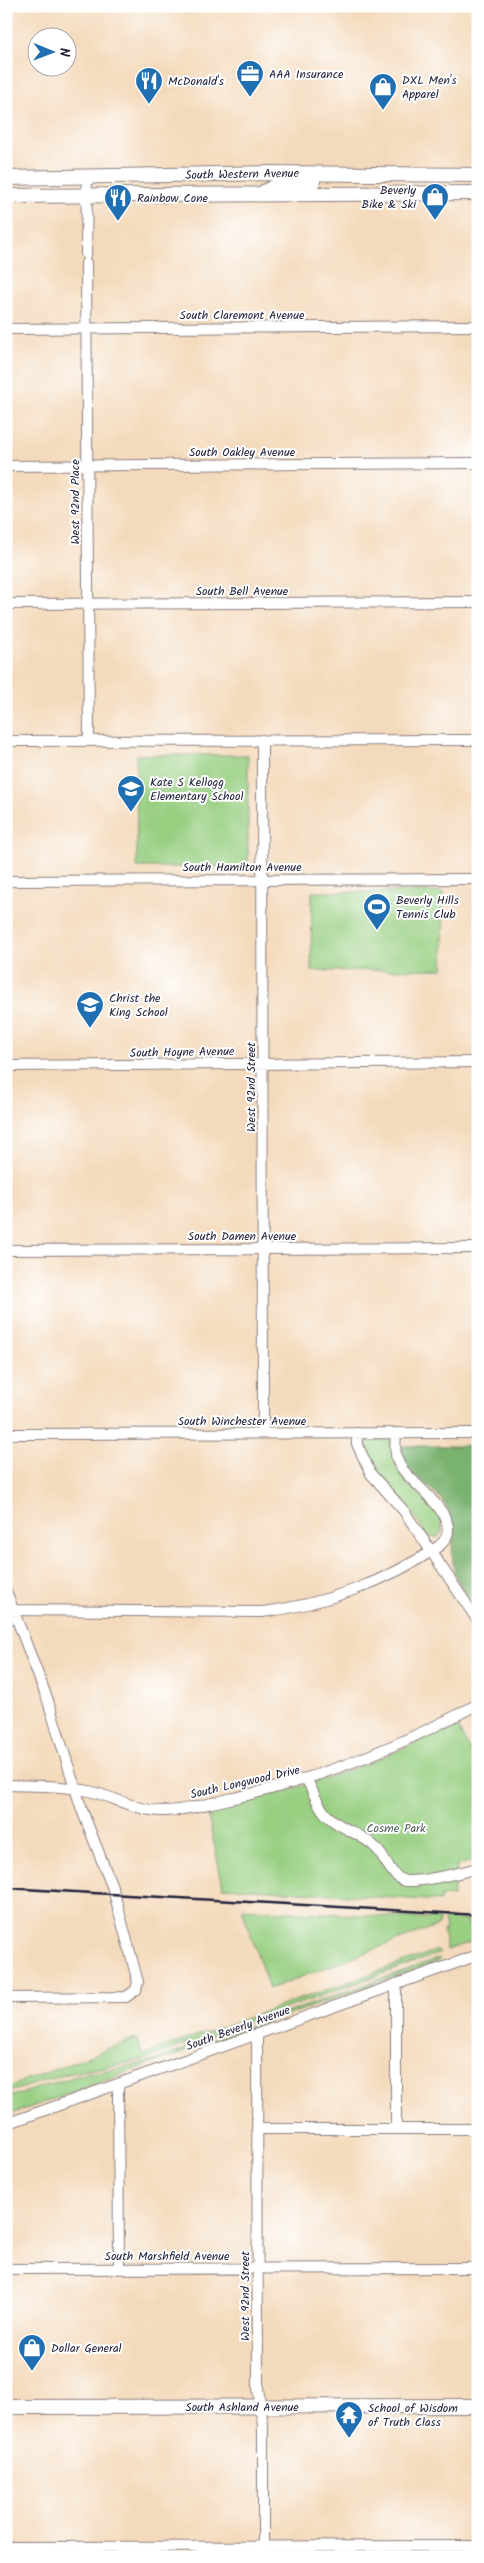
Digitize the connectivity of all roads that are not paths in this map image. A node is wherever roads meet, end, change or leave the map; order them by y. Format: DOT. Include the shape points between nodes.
graph roads {
  1 [pos="350,174"];
  2 [pos="478,174"];
  3 [pos="6,178"];
  4 [pos="87,178"];
  5 [pos="478,193"];
  6 [pos="260,194"];
  7 [pos="6,196"];
  8 [pos="87,196"];
  9 [pos="478,326"];
  10 [pos="86,328"];
  11 [pos="6,329"];
  12 [pos="478,463"];
  13 [pos="6,466"];
  14 [pos="87,466"];
  15 [pos="478,602"];
  16 [pos="6,604"];
  17 [pos="88,604"];
  18 [pos="89,740"];
  19 [pos="262,740"];
  20 [pos="478,740"];
  21 [pos="6,741"];
  22 [pos="478,879"];
  23 [pos="262,880"];
  24 [pos="6,881"];
  25 [pos="478,1062"];
  26 [pos="263,1064"];
  27 [pos="6,1066"];
  28 [pos="478,1248"];
  29 [pos="263,1249"];
  30 [pos="6,1250"];
  31 [pos="478,1432"];
  32 [pos="263,1433"];
  33 [pos="357,1433"];
  34 [pos="396,1433"];
  35 [pos="6,1434"];
  36 [pos="431,1552"];
  37 [pos="6,1591"];
  38 [pos="9,1610"];
  39 [pos="478,1620"];
  40 [pos="478,1704"];
  41 [pos="307,1780"];
  42 [pos="6,1785"];
  43 [pos="74,1788"];
  44 [pos="478,1868"];
  45 [pos="478,1955"];
  46 [pos="396,1984"];
  47 [pos="6,1998"];
  48 [pos="257,2034"];
  49 [pos="118,2084"];
  50 [pos="6,2124"];
  51 [pos="257,2129"];
  52 [pos="396,2129"];
  53 [pos="478,2129"];
  54 [pos="257,2268"];
  55 [pos="478,2268"];
  56 [pos="6,2269"];
  57 [pos="119,2269"];
  58 [pos="260,2406"];
  59 [pos="478,2406"];
  60 [pos="6,2407"];
  61 [pos="478,2546"];
  62 [pos="6,2547"];
  63 [pos="263,2551"];
  1 -- 2 [label="main road, South Western Avenue"];
  1 -- 4 [label="main road, South Western Avenue"];
  1 -- 6 [label="main road" via="325,181 280,184"];
  3 -- 4 [label="main road, South Western Avenue"];
  4 -- 8 [label="street, West 92nd Place"];
  5 -- 6 [label="main road, South Western Avenue"];
  6 -- 8 [label="main road, South Western Avenue"];
  7 -- 8 [label="main road, South Western Avenue"];
  8 -- 10 [label="street, West 92nd Place"];
  9 -- 10 [label="street, South Claremont Avenue"];
  10 -- 11 [label="street, South Claremont Avenue"];
  10 -- 14 [label="street, West 92nd Place"];
  12 -- 14 [label="street, South Oakley Avenue"];
  13 -- 14 [label="street, South Oakley Avenue"];
  14 -- 17 [label="street, West 92nd Place"];
  15 -- 17 [label="street, South Bell Avenue"];
  16 -- 17 [label="street, South Bell Avenue"];
  17 -- 18 [label="street, West 92nd Place"];
  18 -- 19 [label="street"];
  18 -- 21 [label="street"];
  19 -- 20 [label="street"];
  19 -- 23 [label="street, West 92nd Street"];
  22 -- 23 [label="street, South Hamilton Avenue"];
  23 -- 24 [label="street, South Hamilton Avenue"];
  23 -- 26 [label="street, West 92nd Street"];
  25 -- 26 [label="street, South Hoyne Avenue"];
  26 -- 27 [label="street, South Hoyne Avenue"];
  26 -- 29 [label="street, West 92nd Street"];
  28 -- 29 [label="street, South Damen Avenue"];
  29 -- 30 [label="street, South Damen Avenue"];
  29 -- 32 [label="street, West 92nd Street"];
  31 -- 34 [label="street, South Winchester Avenue"];
  32 -- 33 [label="street, South Winchester Avenue"];
  32 -- 35 [label="street, South Winchester Avenue"];
  33 -- 34 [label="street, South Winchester Avenue"];
  33 -- 36 [label="street" via="357,1444 371,1474 404,1510"];
  34 -- 36 [label="street" via="399,1465 435,1500 444,1515 446,1537"];
  36 -- 38 [label="street" via="376,1580 327,1599 282,1610"];
  36 -- 39 [label="street"];
  37 -- 38 [label="street"];
  38 -- 43 [label="street" via="47,1698"];
  40 -- 41 [label="street, South Longwood Drive" via="400,1744"];
  41 -- 43 [label="street, South Longwood Drive" via="256,1794 166,1811 144,1809"];
  41 -- 44 [label="street" via="324,1813 367,1839 384,1856 398,1878 405,1881 423,1879"];
  42 -- 43 [label="street, South Longwood Drive"];
  43 -- 47 [label="street" via="115,1894 137,1971 136,1990 126,1997"];
  45 -- 46 [label="street, South Beverly Avenue"];
  46 -- 48 [label="street, South Beverly Avenue"];
  46 -- 52 [label="street"];
  48 -- 49 [label="street, South Beverly Avenue"];
  48 -- 51 [label="street, West 92nd Street"];
  49 -- 50 [label="street, South Beverly Avenue"];
  49 -- 57 [label="street"];
  51 -- 52 [label="street"];
  51 -- 54 [label="street, West 92nd Street"];
  52 -- 53 [label="street"];
  54 -- 55 [label="street, South Marshfield Avenue"];
  54 -- 57 [label="street, South Marshfield Avenue"];
  54 -- 58 [label="street, West 92nd Street"];
  56 -- 57 [label="street, South Marshfield Avenue"];
  58 -- 59 [label="main road, South Ashland Avenue"];
  58 -- 60 [label="main road, South Ashland Avenue"];
  58 -- 63 [label="street, West 92nd Street"];
  61 -- 63 [label="street"];
  62 -- 63 [label="street"];
}
